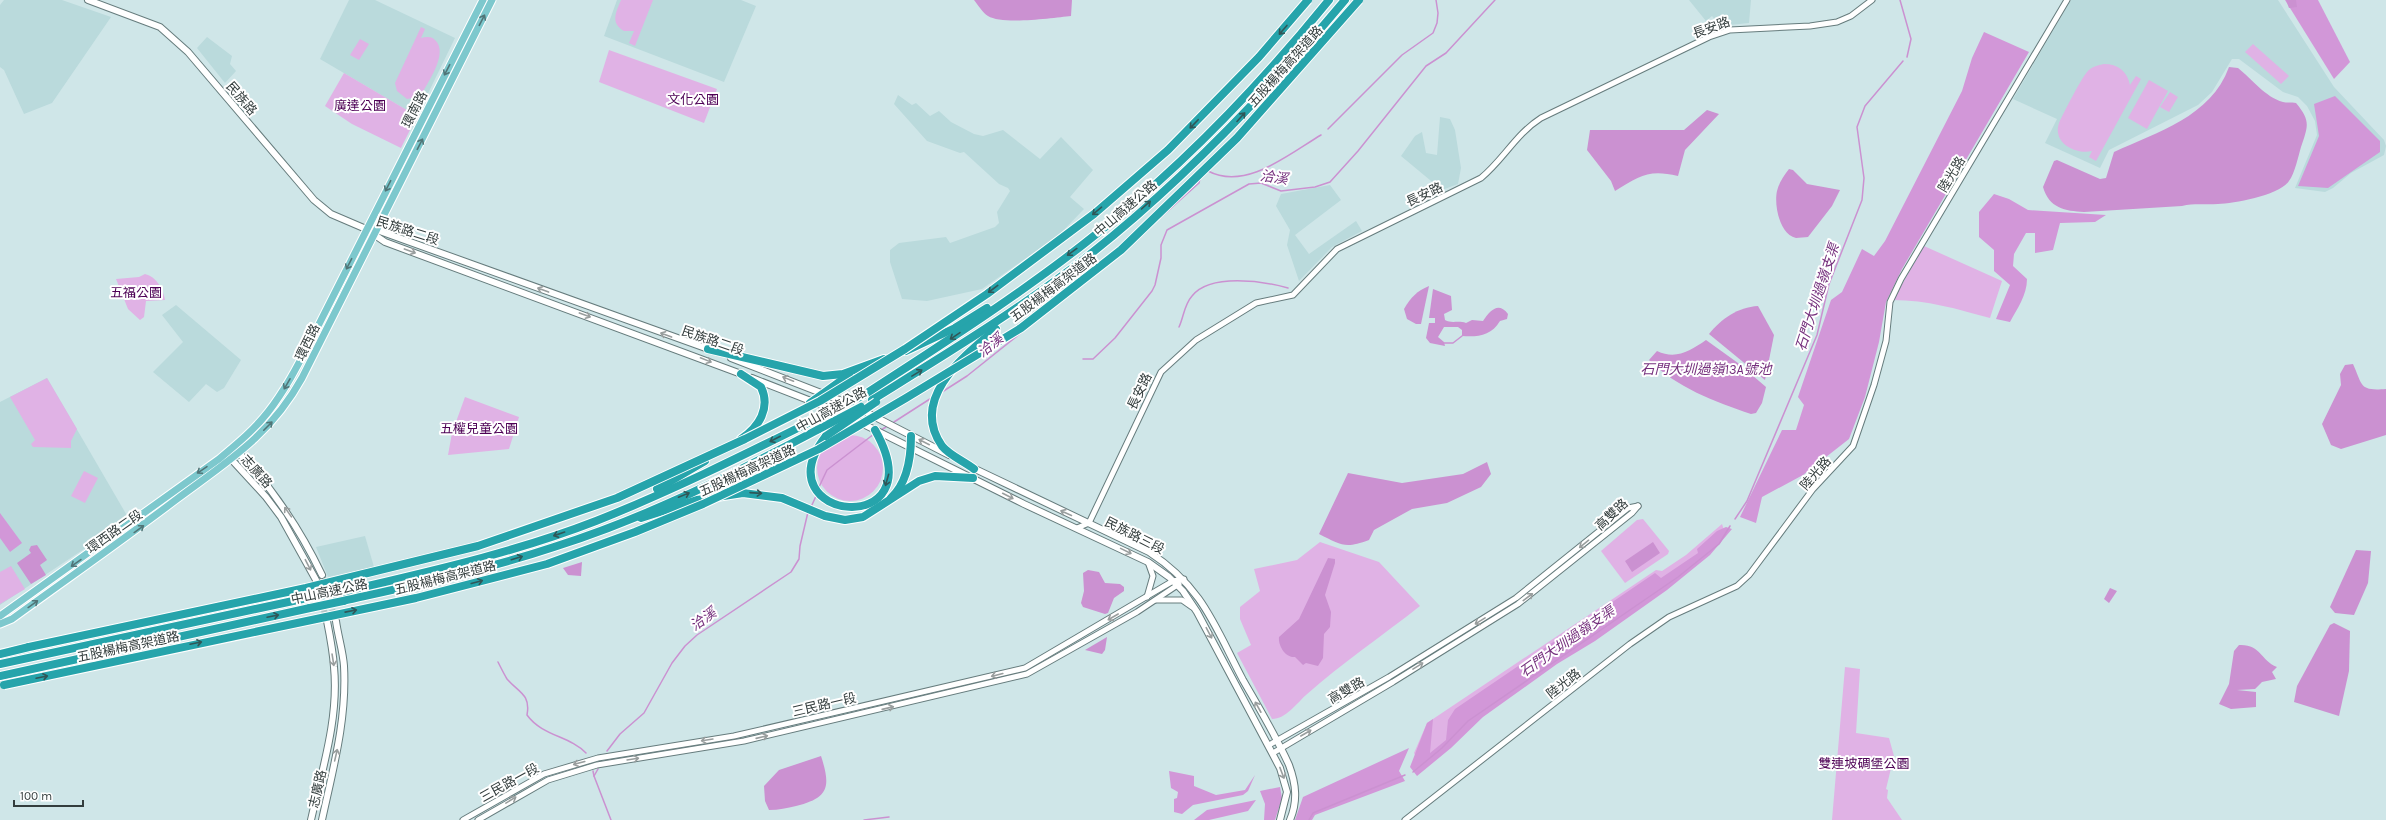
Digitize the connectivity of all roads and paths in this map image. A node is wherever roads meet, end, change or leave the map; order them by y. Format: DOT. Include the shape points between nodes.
graph roads {
  1 [pos="88,0"];
  2 [pos="483,0"];
  3 [pos="492,0"];
  4 [pos="1308,0"];
  5 [pos="1329,0"];
  6 [pos="1344,0"];
  7 [pos="1359,0"];
  8 [pos="1872,0"];
  9 [pos="2066,0"];
  10 [pos="366,229"];
  11 [pos="376,232"];
  12 [pos="1028,284"];
  13 [pos="1036,295"];
  14 [pos="708,349"];
  15 [pos="860,369"];
  16 [pos="741,374"];
  17 [pos="824,393"];
  18 [pos="874,401"];
  19 [pos="813,402"];
  20 [pos="852,405"];
  21 [pos="839,412"];
  22 [pos="875,430"];
  23 [pos="911,436"];
  24 [pos="737,442"];
  25 [pos="911,447"];
  26 [pos="229,450"];
  27 [pos="239,453"];
  28 [pos="232,460"];
  29 [pos="974,468"];
  30 [pos="973,478"];
  31 [pos="878,509"];
  32 [pos="596,521"];
  33 [pos="1089,523"];
  34 [pos="1076,528"];
  35 [pos="583,537"];
  36 [pos="1148,562"];
  37 [pos="322,575"];
  38 [pos="1184,579"];
  39 [pos="316,580"];
  40 [pos="1175,583"];
  41 [pos="343,596"];
  42 [pos="1147,598"];
  43 [pos="1155,600"];
  44 [pos="1197,612"];
  45 [pos="0,616"];
  46 [pos="327,621"];
  47 [pos="336,621"];
  48 [pos="0,624"];
  49 [pos="0,654"];
  50 [pos="0,664"];
  51 [pos="0,676"];
  52 [pos="2,686"];
  53 [pos="1279,744"];
  54 [pos="1269,745"];
  55 [pos="1273,753"];
  56 [pos="311,820"];
  57 [pos="322,820"];
  58 [pos="463,820"];
  59 [pos="478,820"];
  60 [pos="1280,820"];
  61 [pos="1290,820"];
  62 [pos="1405,820"];
  1 -- 10 [label="main road, 民族路" via="147,21 170,34 319,205 331,214"];
  2 -- 10 [label="main road, 環南路, one-way"];
  11 -- 3 [label="main road, 環南路, one-way"];
  4 -- 49 [label="highway, 五股楊梅高架道路, one-way, bridge" via="1259,57 1168,150 1094,214 987,294 905,349 820,400 745,439 617,498 478,546 306,588"];
  5 -- 12 [label="highway, 中山高速公路, one-way" via="1219,123 1164,176 1085,243"];
  13 -- 6 [label="highway, 中山高速公路, one-way" via="1089,255 1231,128"];
  52 -- 7 [label="highway, 五股楊梅高架道路, one-way, bridge" via="416,598 547,564 669,518 819,449 1021,328 1121,250 1237,138"];
  8 -- 33 [label="street, 長安路" via="1851,16 1836,22 1810,26 1730,30 1709,37 1540,118 1529,126 1494,167 1481,178 1337,250 1293,295 1256,303 1196,340 1161,372"];
  9 -- 62 [label="street, 陸光路" via="1901,279 1890,302 1886,341 1860,432 1853,446 1813,489 1749,575 1737,586 1669,617 1630,644"];
  10 -- 11 [label="main road, 民族路二段"];
  10 -- 26 [label="main road, 環西路, one-way" via="289,382 268,413"];
  14 -- 11 [label="main road, 民族路二段, one-way"];
  11 -- 16 [label="main road, 民族路二段, one-way" via="385,242"];
  27 -- 11 [label="main road, 環西路, one-way" via="274,420 293,395"];
  12 -- 15 [label="highway" via="955,328"];
  12 -- 32 [label="highway, 中山高速公路, one-way, bridge" via="864,395 727,463"];
  18 -- 13 [label="highway, 中山高速公路, one-way" via="974,338"];
  13 -- 29 [label="highway" via="963,358 937,392 932,416 936,435 943,447"];
  14 -- 15 [label="highway" via="823,376"];
  17 -- 14 [label="main road, 民族路二段, one-way"];
  15 -- 17 [label="highway"];
  16 -- 19 [label="main road, 民族路二段"];
  16 -- 24 [label="highway" via="761,387 765,404 763,415 757,424"];
  17 -- 19 [label="highway"];
  17 -- 20 [label="main road, 民族路二段"];
  22 -- 18 [label="highway, one-way, bridge" via="889,462 885,488 877,498 866,505 854,508 841,507 829,502 820,494 813,482 813,457 826,436"];
  35 -- 18 [label="highway, 中山高速公路, one-way, bridge" via="724,479"];
  19 -- 21 [label="main road, 民族路二段"];
  19 -- 24 [label="highway"];
  20 -- 23 [label="main road, 民族路三段"];
  21 -- 22 [label="main road, 民族路三段"];
  22 -- 25 [label="main road, 民族路三段"];
  23 -- 25 [label="highway"];
  29 -- 23 [label="main road, 民族路三段, one-way"];
  24 -- 32 [label="highway" via="661,487"];
  25 -- 30 [label="main road, 民族路三段"];
  25 -- 31 [label="highway" via="902,482 896,493"];
  26 -- 27 [label="main road, 志廣路"];
  26 -- 28 [label="main road, 志廣路"];
  26 -- 45 [label="main road, 環西路二段, one-way" via="127,527"];
  27 -- 28 [label="main road, 環西路二段"];
  37 -- 27 [label="main road, 志廣路, one-way" via="290,516 268,484"];
  28 -- 39 [label="main road, 志廣路, one-way" via="281,517"];
  48 -- 28 [label="main road, 環西路二段, one-way" via="12,619 138,530"];
  33 -- 29 [label="main road, 民族路三段, one-way"];
  30 -- 31 [label="highway" via="935,476 919,481"];
  30 -- 34 [label="main road, 民族路三段, one-way"];
  35 -- 31 [label="highway, one-way" via="697,500 743,493 782,498 825,516 844,520 863,517"];
  32 -- 41 [label="highway, 中山高速公路, one-way" via="536,541"];
  33 -- 34 [label="street"];
  33 -- 38 [label="main road, 民族路三段" via="1149,552"];
  34 -- 36 [label="main road, 民族路三段, one-way"];
  41 -- 35 [label="highway, 中山高速公路, one-way" via="454,577"];
  36 -- 40 [label="main road, 民族路三段"];
  36 -- 42 [label="street" via="1153,576 1152,588"];
  38 -- 40 [label="street, 三民路一段"];
  53 -- 38 [label="main road, 民族路三段, one-way" via="1207,609"];
  40 -- 42 [label="street, 三民路一段"];
  40 -- 43 [label="street, 三民路一段"];
  40 -- 44 [label="main road, 民族路三段"];
  41 -- 50 [label="highway, 中山高速公路, bridge" via="307,598"];
  51 -- 41 [label="highway, 中山高速公路, one-way, bridge" via="310,608"];
  42 -- 58 [label="street, 三民路一段, one-way" via="1025,668 734,736 598,758 544,774"];
  43 -- 44 [label="street" via="1182,600"];
  59 -- 43 [label="street, 三民路一段, one-way" via="548,780 592,767 744,741 1027,674"];
  44 -- 54 [label="main road, 民族路三段, one-way"];
  46 -- 56 [label="main road, 志廣路, one-way" via="334,667 334,702 328,746"];
  57 -- 47 [label="main road, 志廣路, one-way" via="341,731 343,703 344,665"];
  53 -- 53 [label="street, 高雙路, one-way" via="1393,682 1518,604 1632,514 1638,506 1628,508 1516,598"];
  53 -- 54 [label="street, 高雙路"];
  53 -- 55 [label="street, 高雙路"];
  53 -- 61 [label="main road, 民族路三段" via="1290,765 1296,788"];
  54 -- 55 [label="main road, 民族路三段"];
  55 -- 60 [label="main road, 民族路三段, one-way" via="1284,775 1286,788 1287,800"];
}
